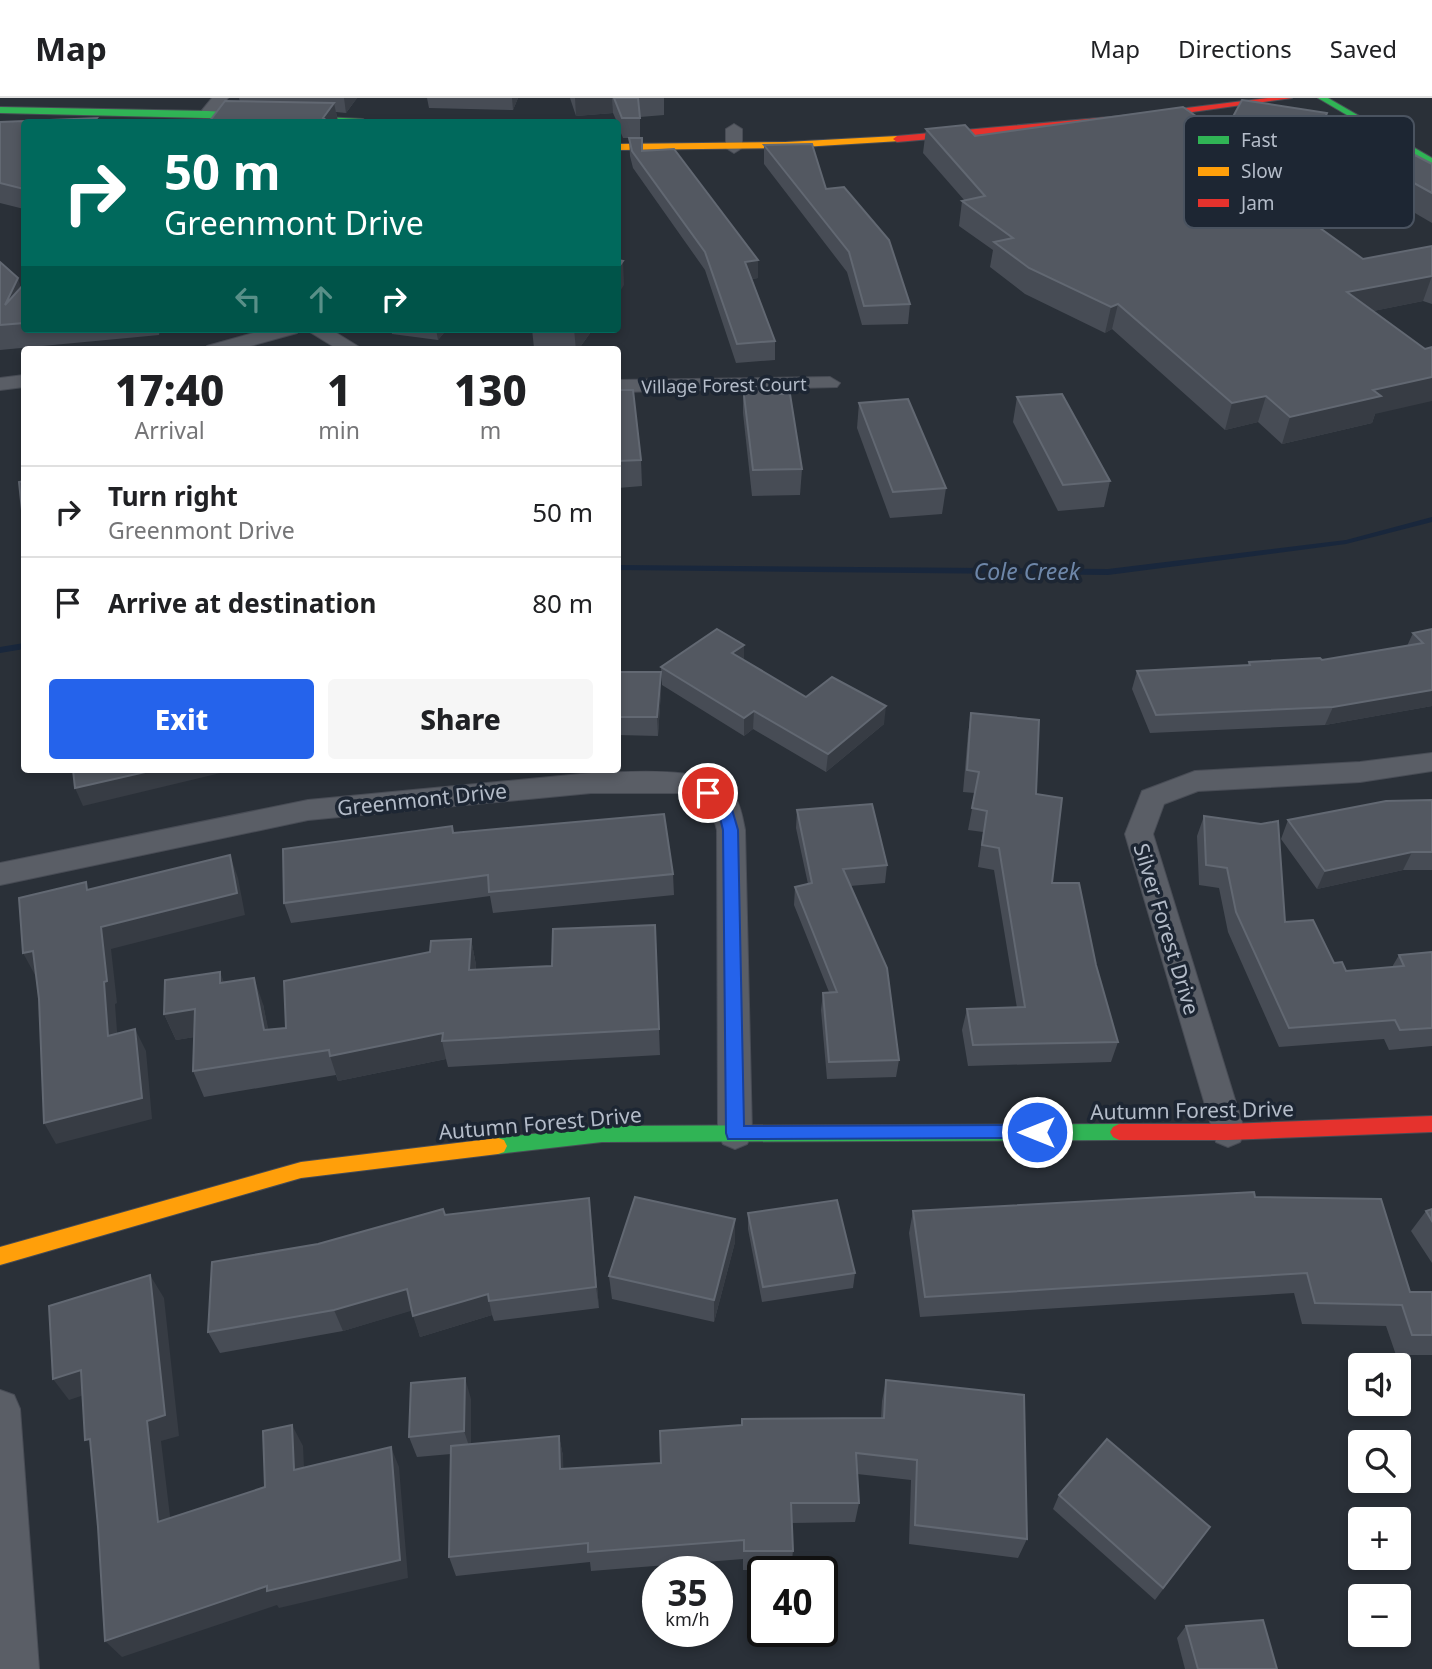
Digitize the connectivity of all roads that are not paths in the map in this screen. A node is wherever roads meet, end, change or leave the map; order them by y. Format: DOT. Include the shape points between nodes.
graph roads {
  1 [pos="194,98"];
  2 [pos="220,98"];
  3 [pos="1288,98"];
  4 [pos="1322,98"];
  5 [pos="0,110"];
  6 [pos="207,114"];
  7 [pos="1353,116"];
  8 [pos="185,119"];
  9 [pos="304,119"];
  10 [pos="696,129"];
  11 [pos="741,129"];
  12 [pos="621,147"];
  13 [pos="734,148"];
  14 [pos="1414,152"];
  15 [pos="1432,162"];
  16 [pos="276,333"];
  17 [pos="323,333"];
  18 [pos="228,346"];
  19 [pos="347,346"];
  20 [pos="21,381"];
  21 [pos="830,383"];
  22 [pos="0,384"];
  23 [pos="621,386"];
  24 [pos="1432,762"];
  25 [pos="0,874"];
  26 [pos="1432,1124"];
  27 [pos="1228,1132"];
  28 [pos="735,1133"];
  29 [pos="0,1256"];
  30 [pos="0,1409"];
  31 [pos="17,1669"];
  1 -- 8 [label="street"];
  2 -- 6 [label="street"];
  3 -- 13 [label="main road" via="1003,130"];
  4 -- 7 [label="main road"];
  5 -- 8 [label="main road"];
  6 -- 8 [label="main road"];
  6 -- 9 [label="main road"];
  10 -- 11 [label="main road"];
  11 -- 13 [label="street"];
  12 -- 13 [label="main road"];
  14 -- 15 [label="main road"];
  16 -- 18 [label="street"];
  17 -- 19 [label="street"];
  20 -- 22 [label="street"];
  21 -- 23 [label="street, Village Forest Court"];
  24 -- 27 [label="street, Silver Forest Drive" via="1360,772 1195,781 1152,798 1139,834"];
  25 -- 28 [label="street, Greenmont Drive" via="308,810 591,783 693,783 724,803 731,830"];
  26 -- 27 [label="main road, Autumn Forest Drive"];
  27 -- 28 [label="main road, Autumn Forest Drive"];
  28 -- 29 [label="main road, Autumn Forest Drive" via="603,1134 301,1170"];
  30 -- 31 [label="street"];
}
